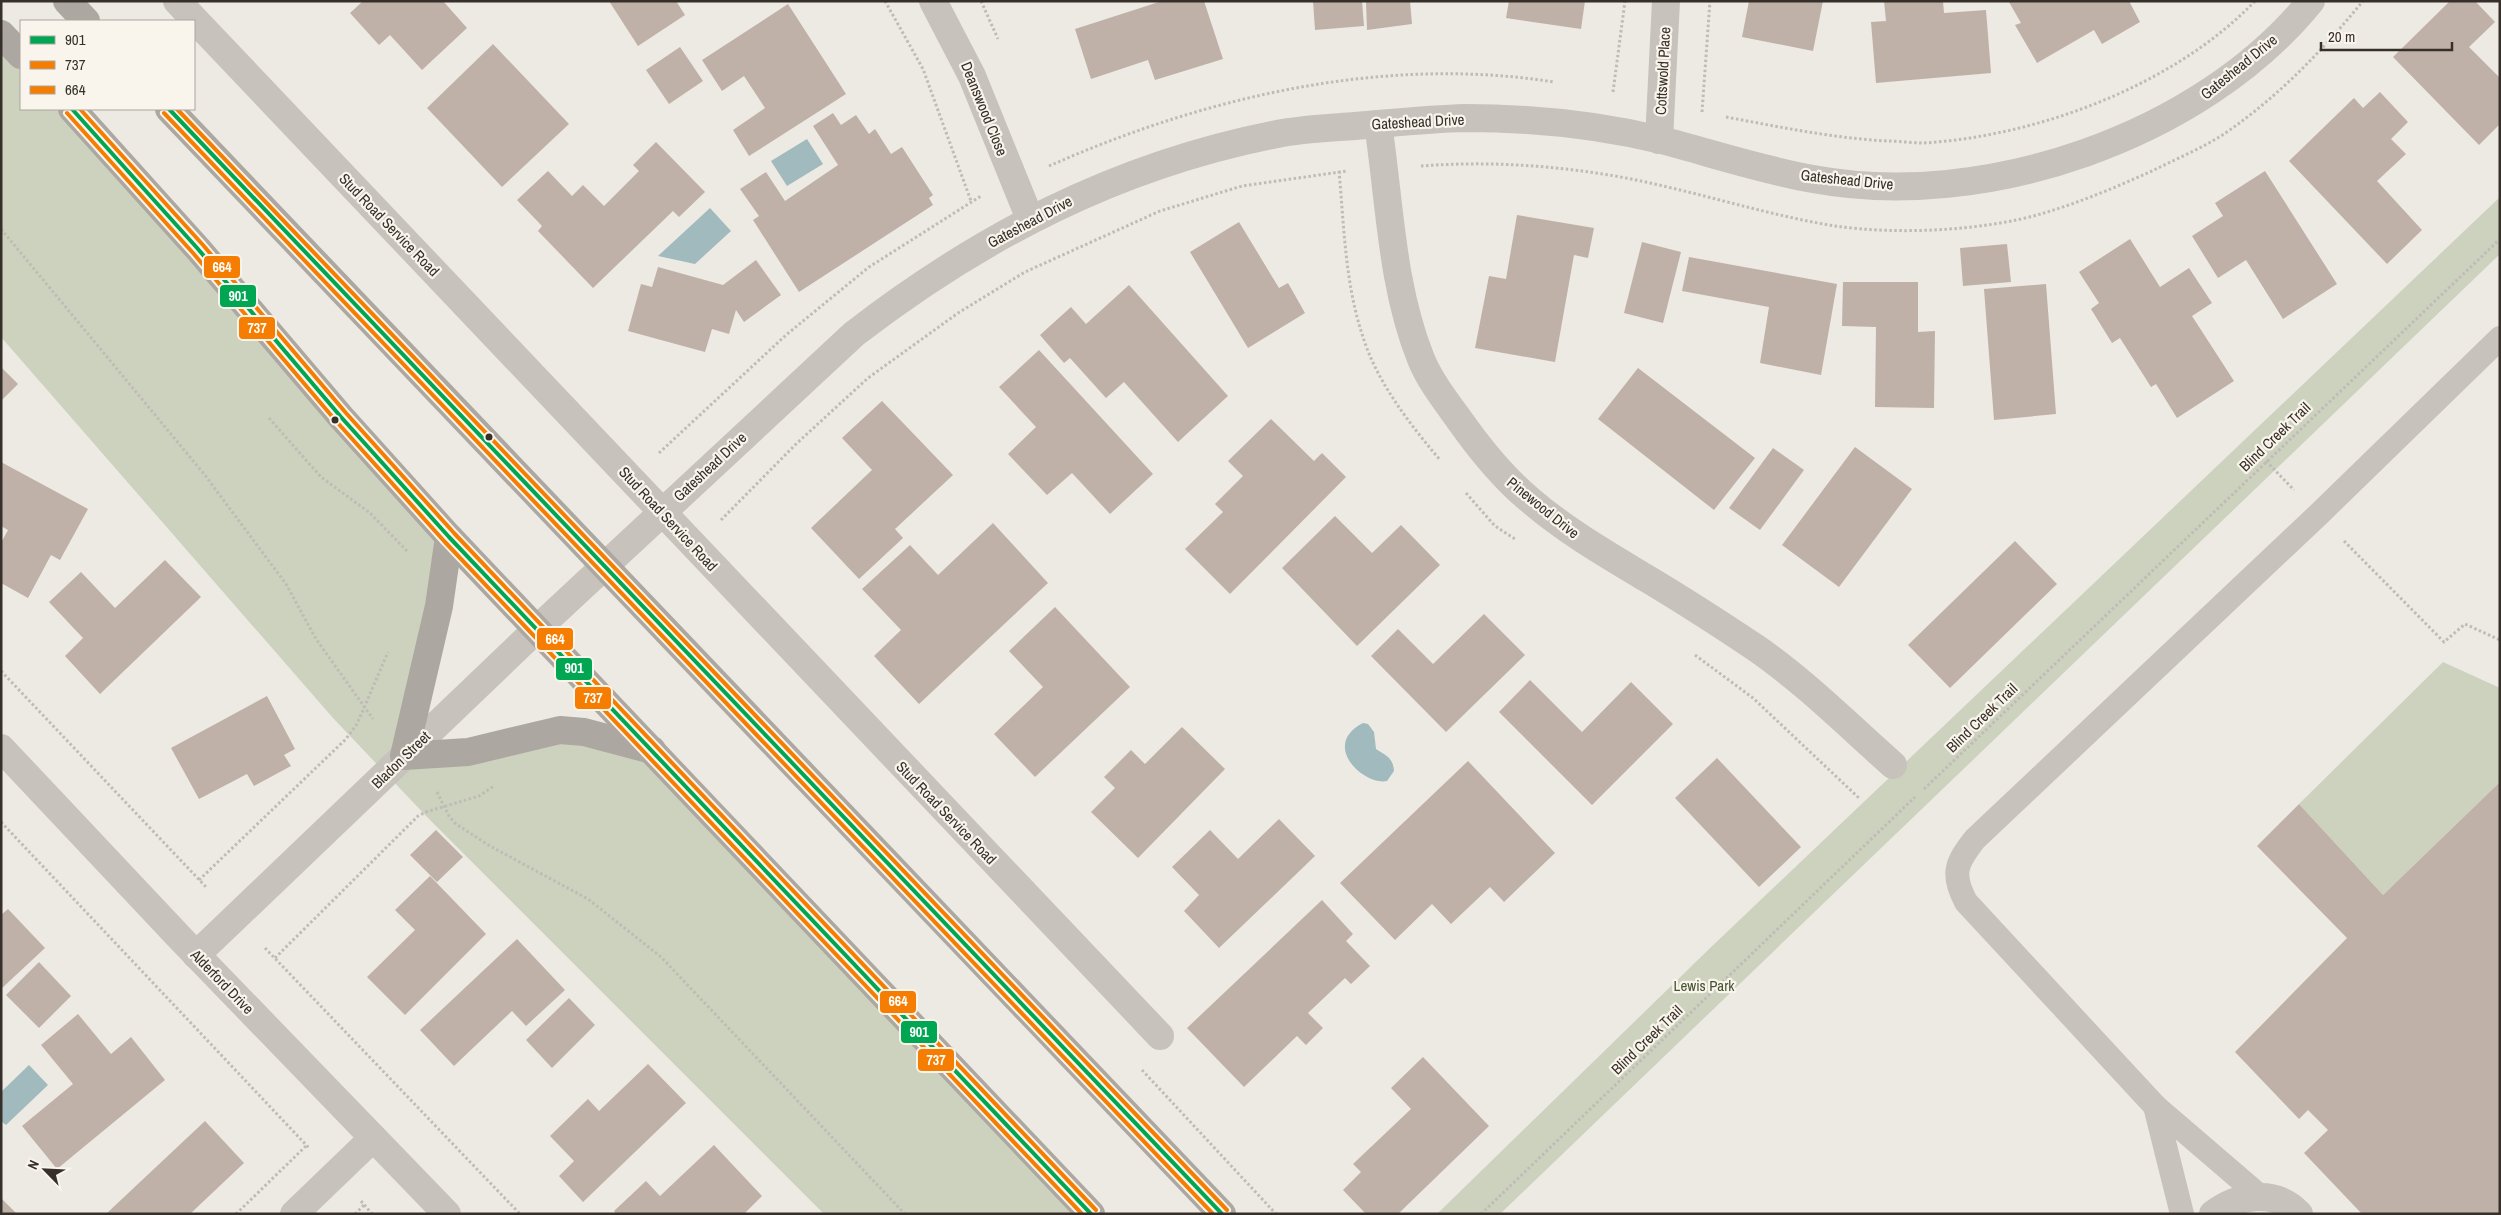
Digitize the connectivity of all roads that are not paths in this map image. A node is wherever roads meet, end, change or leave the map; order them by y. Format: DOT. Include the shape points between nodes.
graph roads {
  1 [pos="67,1"];
  2 [pos="176,1"];
  3 [pos="932,1"];
  4 [pos="1666,1"];
  5 [pos="2311,1"];
  6 [pos="85,20"];
  7 [pos="194,20"];
  8 [pos="195,21"];
  9 [pos="1,34"];
  10 [pos="20,54"];
  11 [pos="73,110"];
  12 [pos="170,110"];
  13 [pos="1378,124"];
  14 [pos="1659,140"];
  15 [pos="1030,219"];
  16 [pos="2500,338"];
  17 [pos="662,513"];
  18 [pos="449,537"];
  19 [pos="606,565"];
  20 [pos="537,629"];
  21 [pos="1,748"];
  22 [pos="652,750"];
  23 [pos="404,756"];
  24 [pos="1893,764"];
  25 [pos="196,955"];
  26 [pos="1160,1036"];
  27 [pos="2155,1106"];
  28 [pos="373,1138"];
  29 [pos="2261,1197"];
  30 [pos="294,1214"];
  31 [pos="447,1214"];
  32 [pos="1091,1214"];
  33 [pos="1222,1214"];
  34 [pos="2182,1214"];
  35 [pos="2213,1214"];
  36 [pos="2299,1214"];
  1 -- 6 [label="main road"];
  2 -- 7 [label="street, Stud Road Service Road"];
  3 -- 15 [label="street, Deanswood Close" via="972,76"];
  4 -- 14 [label="street, Cottswold Place"];
  5 -- 14 [label="street, Gateshead Drive" via="2258,55 2207,94 2113,142 2059,162 2006,176 1898,186 1856,184 1814,179"];
  8 -- 17 [label="street, Stud Road Service Road"];
  9 -- 10 [label="main road"];
  11 -- 18 [label="main road"];
  12 -- 19 [label="main road"];
  13 -- 14 [label="street, Gateshead Drive" via="1469,118 1617,131"];
  13 -- 15 [label="street, Gateshead Drive" via="1281,133 1220,147 1083,194"];
  13 -- 24 [label="street, Pinewood Drive" via="1399,286 1410,330 1422,362 1438,390 1476,443 1528,499 1562,527 1759,650"];
  15 -- 17 [label="street, Gateshead Drive" via="896,301 854,334"];
  16 -- 27 [label="lane" via="1975,839 1956,869 1958,886 1966,902"];
  17 -- 19 [label="street, Gateshead Drive"];
  17 -- 26 [label="street, Stud Road Service Road"];
  18 -- 20 [label="main road"];
  18 -- 23 [label="main road" via="439,606"];
  19 -- 20 [label="street, Bladon Street"];
  19 -- 33 [label="main road"];
  20 -- 22 [label="main road"];
  20 -- 23 [label="street, Bladon Street"];
  21 -- 25 [label="street, Alderford Drive"];
  22 -- 23 [label="main road" via="584,732 560,730 468,752"];
  22 -- 32 [label="main road"];
  23 -- 25 [label="street, Bladon Street"];
  25 -- 28 [label="street, Alderford Drive"];
  27 -- 29 [label="lane"];
  27 -- 34 [label="lane"];
  28 -- 30 [label="street"];
  28 -- 31 [label="street, Alderford Drive"];
  29 -- 35 [label="street" via="2242,1198 2224,1205"];
  29 -- 36 [label="street" via="2280,1201"];
}
